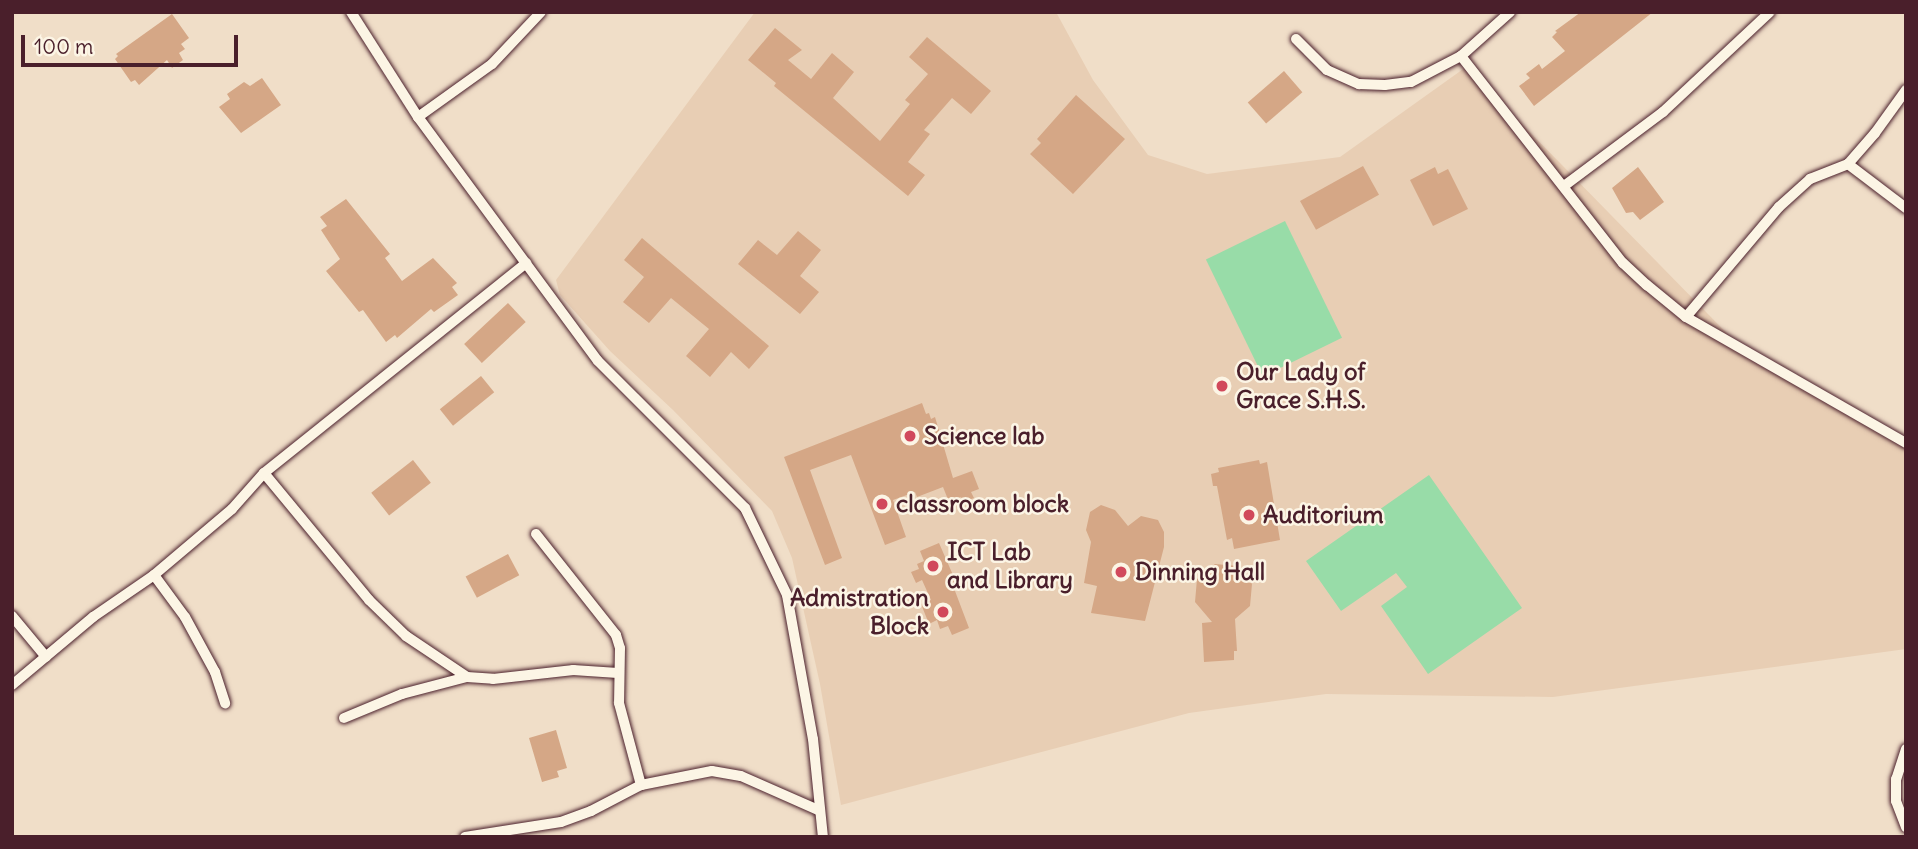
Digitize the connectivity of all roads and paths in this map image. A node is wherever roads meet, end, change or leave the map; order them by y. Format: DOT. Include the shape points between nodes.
graph roads {
  1 [pos="351,12"];
  2 [pos="541,12"];
  3 [pos="1510,12"];
  4 [pos="1770,12"];
  5 [pos="1296,39"];
  6 [pos="1461,56"];
  7 [pos="1906,90"];
  8 [pos="418,117"];
  9 [pos="1848,164"];
  10 [pos="1564,186"];
  11 [pos="1906,208"];
  12 [pos="526,262"];
  13 [pos="1686,317"];
  14 [pos="1906,443"];
  15 [pos="264,473"];
  16 [pos="536,534"];
  17 [pos="154,575"];
  18 [pos="12,615"];
  19 [pos="46,657"];
  20 [pos="618,673"];
  21 [pos="467,677"];
  22 [pos="12,685"];
  23 [pos="225,703"];
  24 [pos="344,718"];
  25 [pos="1906,749"];
  26 [pos="642,785"];
  27 [pos="818,810"];
  28 [pos="1906,827"];
  29 [pos="465,837"];
  30 [pos="822,837"];
  1 -- 8 [label="street"];
  2 -- 8 [label="street" via="492,64"];
  3 -- 6 [label="street"];
  4 -- 10 [label="street" via="1663,112"];
  5 -- 6 [label="street" via="1327,70 1359,83 1411,82"];
  6 -- 10 [label="street"];
  7 -- 9 [label="street"];
  8 -- 12 [label="street"];
  9 -- 11 [label="street"];
  9 -- 13 [label="street" via="1811,179 1779,207"];
  10 -- 13 [label="street" via="1623,262"];
  12 -- 15 [label="street"];
  12 -- 27 [label="street" via="598,361 745,508 788,595 813,739"];
  13 -- 14 [label="street"];
  15 -- 17 [label="street" via="232,509"];
  15 -- 21 [label="street" via="369,600 407,636"];
  16 -- 20 [label="street" via="616,635"];
  17 -- 19 [label="street"];
  17 -- 23 [label="street" via="185,617 215,672"];
  18 -- 19 [label="street"];
  19 -- 22 [label="street"];
  20 -- 21 [label="street" via="573,670 493,679"];
  20 -- 26 [label="street" via="619,703"];
  21 -- 24 [label="street" via="402,694"];
  25 -- 28 [label="street" via="1896,779 1896,801"];
  26 -- 27 [label="street" via="727,772"];
  26 -- 29 [label="street" via="561,822"];
  27 -- 30 [label="street"];
}
